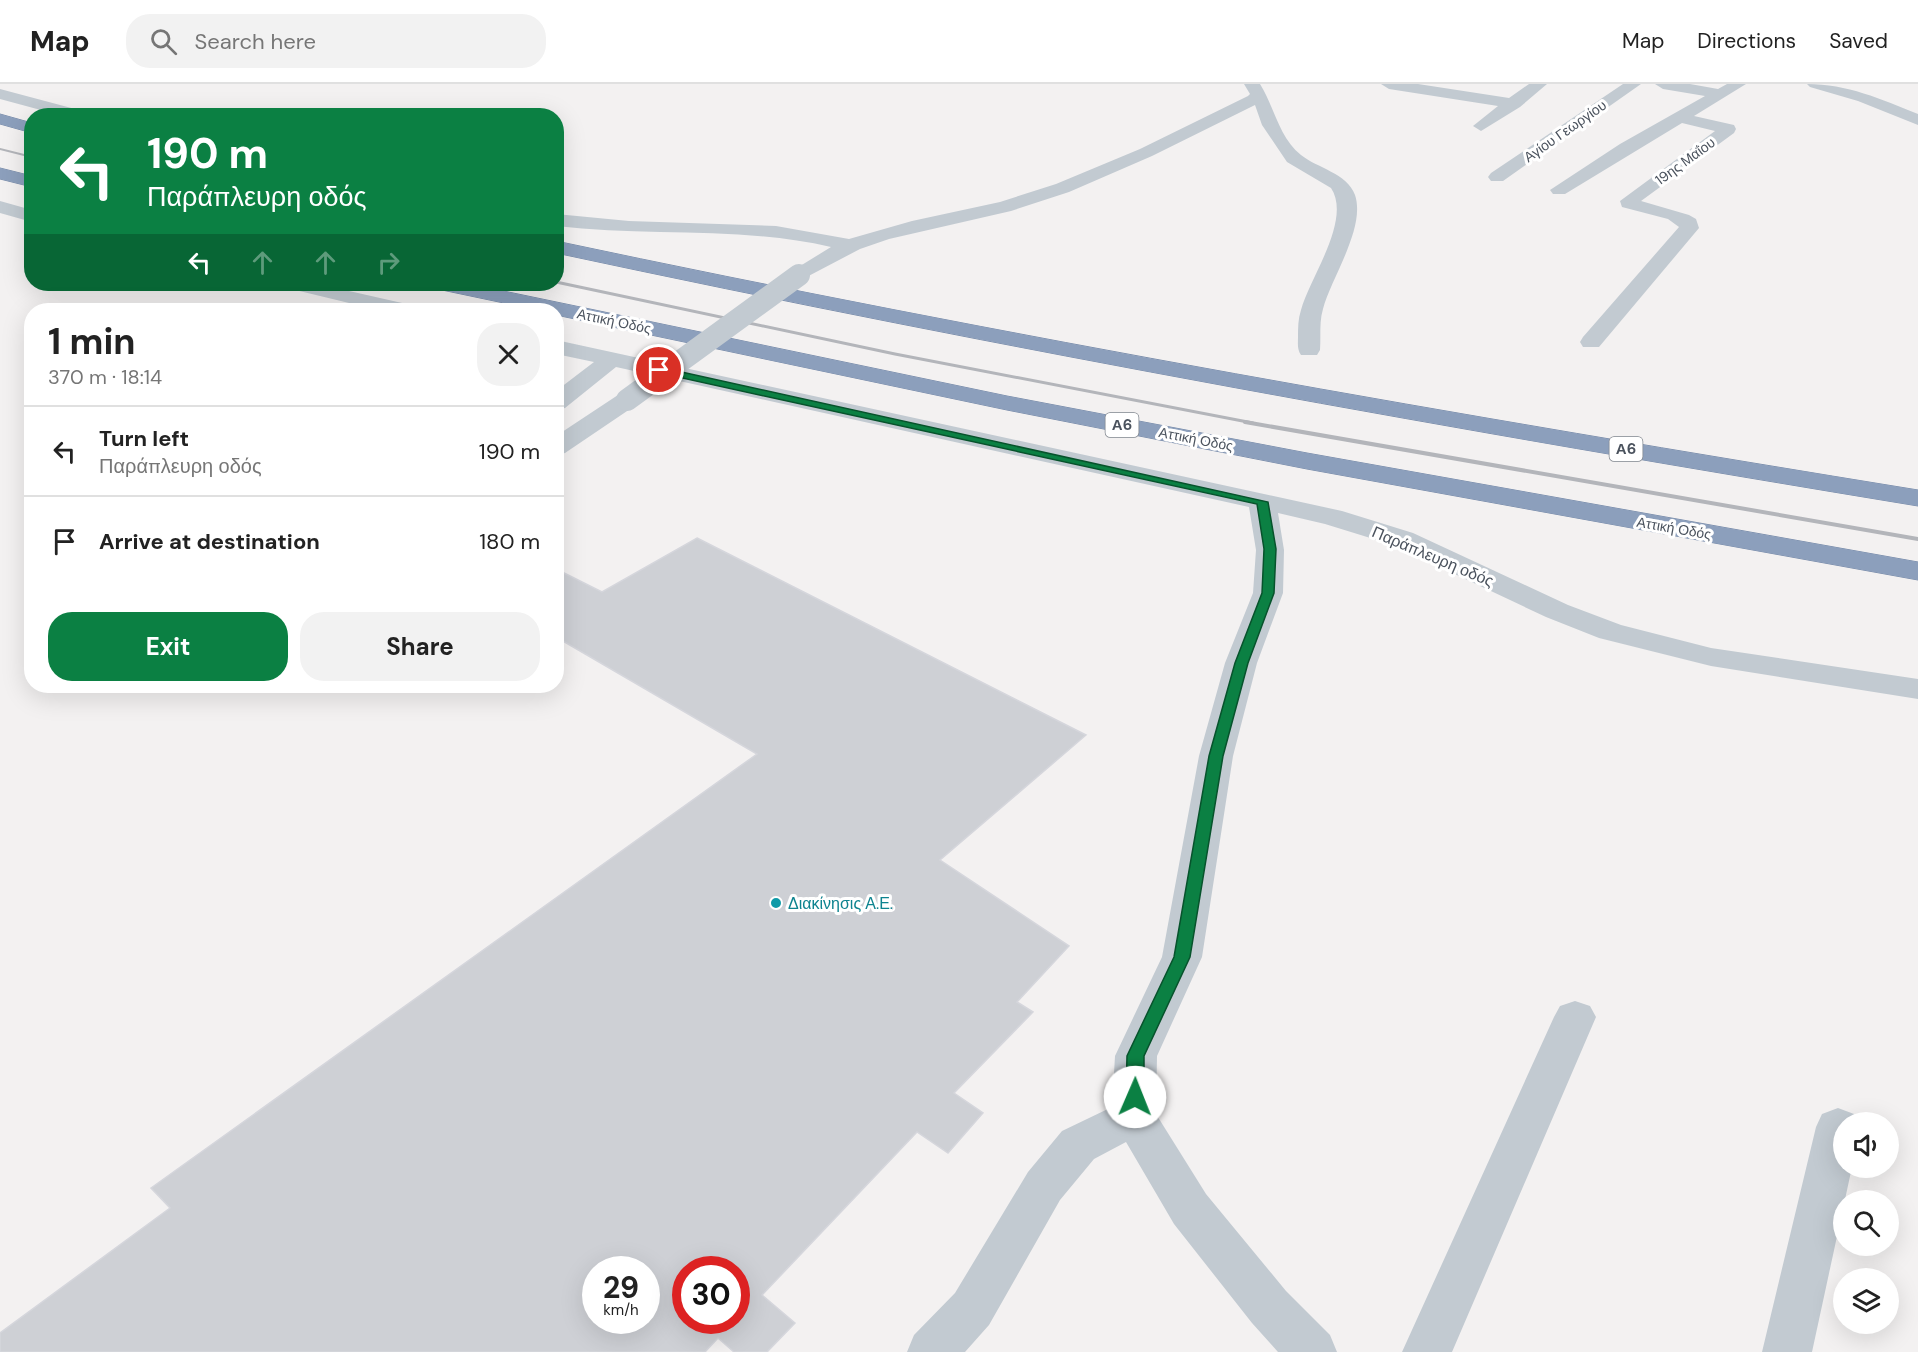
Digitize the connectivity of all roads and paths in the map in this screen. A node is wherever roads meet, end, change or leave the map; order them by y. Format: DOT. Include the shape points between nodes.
graph roads {
  1 [pos="1389,84"];
  2 [pos="1539,84"];
  3 [pos="1633,84"];
  4 [pos="1663,84"];
  5 [pos="1738,84"];
  6 [pos="1815,84"];
  7 [pos="1256,90"];
  8 [pos="0,94"];
  9 [pos="1720,94"];
  10 [pos="1514,104"];
  11 [pos="53,108"];
  12 [pos="1678,117"];
  13 [pos="0,119"];
  14 [pos="1918,120"];
  15 [pos="24,126"];
  16 [pos="1482,126"];
  17 [pos="0,173"];
  18 [pos="1497,177"];
  19 [pos="24,180"];
  20 [pos="1559,190"];
  21 [pos="0,207"];
  22 [pos="24,214"];
  23 [pos="564,220"];
  24 [pos="564,249"];
  25 [pos="839,249"];
  26 [pos="323,291"];
  27 [pos="475,291"];
  28 [pos="374,303"];
  29 [pos="533,303"];
  30 [pos="564,310"];
  31 [pos="1591,342"];
  32 [pos="564,348"];
  33 [pos="1310,350"];
  34 [pos="612,359"];
  35 [pos="564,397"];
  36 [pos="564,443"];
  37 [pos="1918,498"];
  38 [pos="1262,502"];
  39 [pos="1918,572"];
  40 [pos="1918,689"];
  41 [pos="1575,1017"];
  42 [pos="1134,1117"];
  43 [pos="1833,1149"];
  44 [pos="932,1352"];
  45 [pos="1312,1352"];
  46 [pos="1427,1352"];
  47 [pos="1787,1352"];
  1 -- 10 [label="street"];
  2 -- 10 [label="street"];
  3 -- 18 [label="street, Αγίου Γεωργίου"];
  4 -- 9 [label="street"];
  5 -- 9 [label="street"];
  6 -- 14 [label="street"];
  7 -- 25 [label="street" via="1131,158 1057,190"];
  7 -- 33 [label="street" via="1270,125 1293,158 1331,179 1343,189 1348,201 1338,247 1312,309"];
  8 -- 11 [label="street"];
  9 -- 12 [label="street"];
  10 -- 16 [label="street"];
  12 -- 20 [label="street"];
  12 -- 31 [label="street, 19ης Μαΐου" via="1728,129 1629,201 1681,218 1689,223 1689,228"];
  13 -- 15 [label="highway"];
  17 -- 19 [label="highway"];
  21 -- 22 [label="street"];
  23 -- 25 [label="street" via="627,227 767,233"];
  24 -- 37 [label="highway, Α6" via="983,335"];
  25 -- 36 [label="street, bridge"];
  26 -- 28 [label="street"];
  27 -- 29 [label="highway, Αττική Οδός / Α6"];
  30 -- 39 [label="highway, Αττική Οδός / Α6" via="1053,411"];
  32 -- 34 [label="street, Παράπλευρη οδός"];
  34 -- 35 [label="street"];
  34 -- 38 [label="street, Παράπλευρη οδός"];
  38 -- 40 [label="street, Παράπλευρη οδός" via="1332,517 1403,540 1610,632 1711,657"];
  38 -- 42 [label="street" via="1270,549 1268,593 1241,663 1216,756 1182,957 1136,1056"];
  41 -- 46 [label="street"];
  42 -- 44 [label="street" via="1078,1145 1044,1186 972,1309"];
  42 -- 45 [label="street" via="1190,1209 1269,1307"];
  43 -- 47 [label="street"];
}
